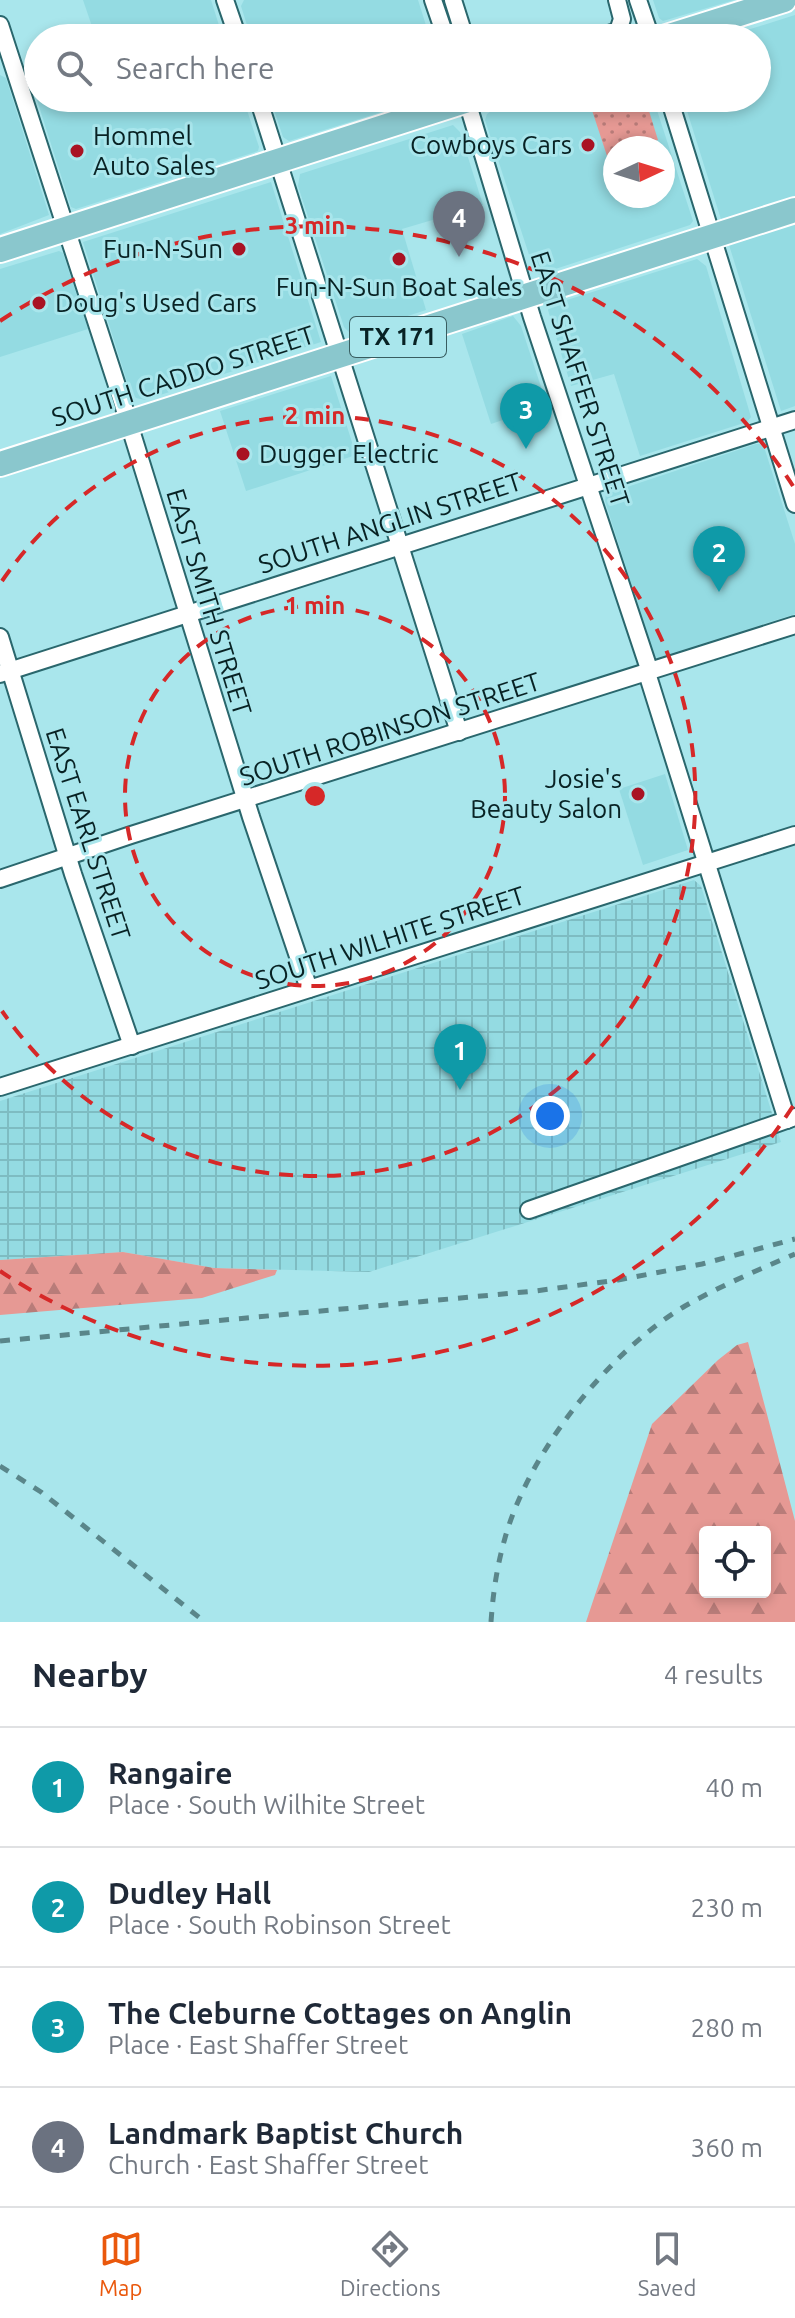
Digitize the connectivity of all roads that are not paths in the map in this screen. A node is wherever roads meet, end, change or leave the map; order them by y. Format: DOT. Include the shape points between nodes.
graph roads {
  1 [pos="225,0"];
  2 [pos="433,0"];
  3 [pos="453,0"];
  4 [pos="617,0"];
  5 [pos="638,0"];
  6 [pos="784,0"];
  7 [pos="233,24"];
  8 [pos="441,24"];
  9 [pos="461,24"];
  10 [pos="620,24"];
  11 [pos="646,24"];
  12 [pos="708,24"];
  13 [pos="0,25"];
  14 [pos="6,63"];
  15 [pos="263,112"];
  16 [pos="429,112"];
  17 [pos="473,112"];
  18 [pos="673,112"];
  19 [pos="279,161"];
  20 [pos="795,210"];
  21 [pos="66,229"];
  22 [pos="712,237"];
  23 [pos="0,250"];
  24 [pos="526,296"];
  25 [pos="340,356"];
  26 [pos="795,420"];
  27 [pos="128,423"];
  28 [pos="771,428"];
  29 [pos="0,464"];
  30 [pos="588,486"];
  31 [pos="795,504"];
  32 [pos="400,546"];
  33 [pos="187,613"];
  34 [pos="795,625"];
  35 [pos="0,637"];
  36 [pos="5,672"];
  37 [pos="648,673"];
  38 [pos="459,732"];
  39 [pos="246,800"];
  40 [pos="795,835"];
  41 [pos="68,856"];
  42 [pos="706,863"];
  43 [pos="0,879"];
  44 [pos="309,989"];
  45 [pos="132,1046"];
  46 [pos="0,1087"];
  47 [pos="791,1118"];
  48 [pos="529,1210"];
  1 -- 7 [label="street"];
  2 -- 8 [label="street"];
  3 -- 9 [label="street"];
  4 -- 10 [label="street"];
  5 -- 11 [label="street"];
  6 -- 12 [label="main road"];
  13 -- 14 [label="street, EAST SMITH STREET"];
  14 -- 21 [label="street, EAST SMITH STREET"];
  15 -- 19 [label="street"];
  16 -- 19 [label="main road"];
  17 -- 24 [label="street, EAST SHAFFER STREET"];
  18 -- 22 [label="street"];
  19 -- 21 [label="main road"];
  19 -- 25 [label="street"];
  20 -- 22 [label="main road, SOUTH CADDO STREET / TX 171"];
  21 -- 23 [label="main road"];
  21 -- 27 [label="street, EAST SMITH STREET"];
  22 -- 24 [label="main road, SOUTH CADDO STREET / TX 171"];
  22 -- 28 [label="street"];
  24 -- 25 [label="main road, SOUTH CADDO STREET / TX 171"];
  24 -- 30 [label="street, EAST SHAFFER STREET"];
  25 -- 27 [label="main road, SOUTH CADDO STREET / TX 171"];
  25 -- 32 [label="street"];
  26 -- 28 [label="street, SOUTH ANGLIN STREET"];
  27 -- 29 [label="main road, SOUTH CADDO STREET / TX 171"];
  27 -- 33 [label="street, EAST SMITH STREET"];
  28 -- 30 [label="street, SOUTH ANGLIN STREET"];
  28 -- 31 [label="street"];
  30 -- 32 [label="street, SOUTH ANGLIN STREET"];
  30 -- 37 [label="street, EAST SHAFFER STREET"];
  32 -- 33 [label="street, SOUTH ANGLIN STREET"];
  32 -- 38 [label="street"];
  33 -- 36 [label="street, SOUTH ANGLIN STREET"];
  33 -- 39 [label="street, EAST SMITH STREET"];
  34 -- 37 [label="street, SOUTH ROBINSON STREET"];
  35 -- 36 [label="street, EAST EARL STREET"];
  36 -- 41 [label="street, EAST EARL STREET"];
  37 -- 38 [label="street, SOUTH ROBINSON STREET"];
  37 -- 42 [label="street, EAST SHAFFER STREET"];
  38 -- 39 [label="street, SOUTH ROBINSON STREET"];
  39 -- 41 [label="street, SOUTH ROBINSON STREET"];
  39 -- 44 [label="street, EAST SMITH STREET"];
  40 -- 42 [label="street, SOUTH WILHITE STREET"];
  41 -- 43 [label="street, SOUTH ROBINSON STREET"];
  41 -- 45 [label="street, EAST EARL STREET"];
  42 -- 44 [label="street, SOUTH WILHITE STREET"];
  42 -- 47 [label="street, EAST SHAFFER STREET"];
  44 -- 45 [label="street, SOUTH WILHITE STREET"];
  45 -- 46 [label="street, SOUTH WILHITE STREET"];
  47 -- 48 [label="street"];
}
